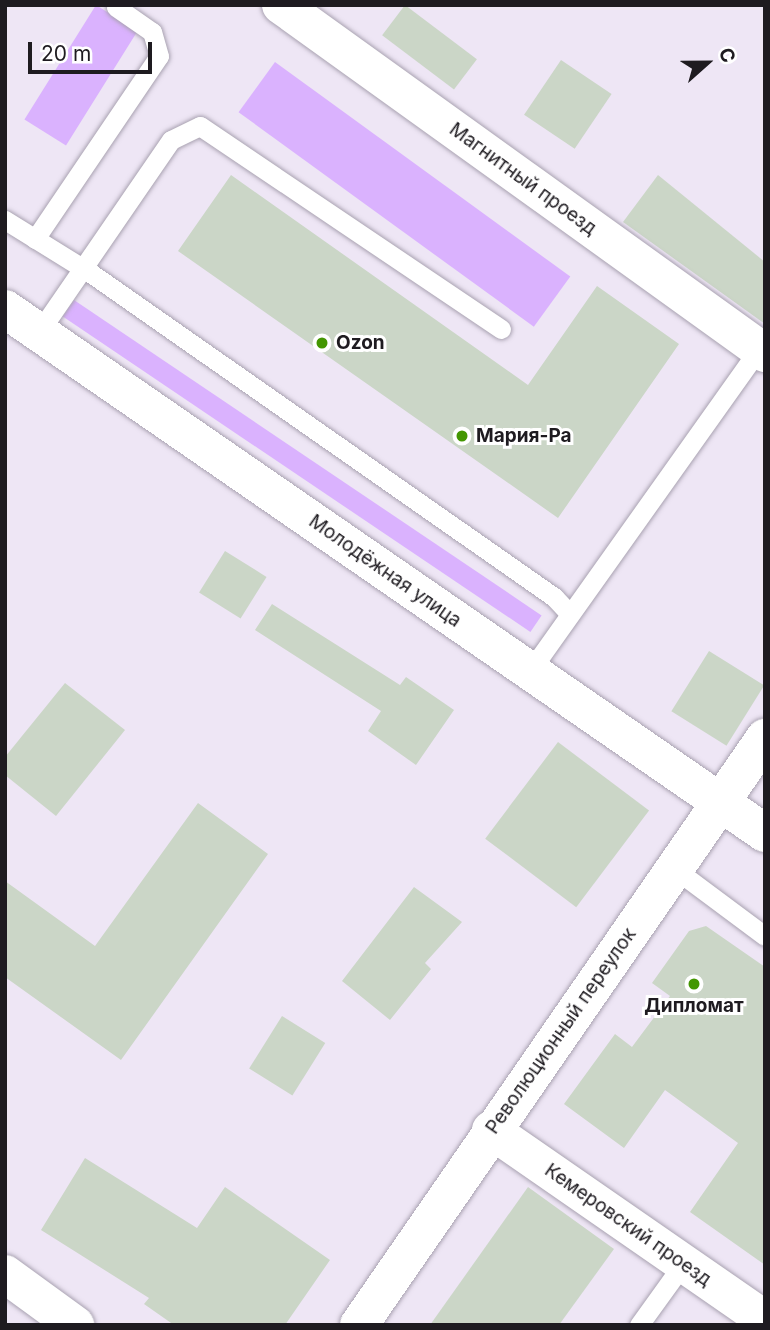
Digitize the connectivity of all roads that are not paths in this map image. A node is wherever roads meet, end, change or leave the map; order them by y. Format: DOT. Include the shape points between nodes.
graph roads {
  1 [pos="281,5"];
  2 [pos="116,7"];
  3 [pos="5,220"];
  4 [pos="35,239"];
  5 [pos="82,268"];
  6 [pos="5,309"];
  7 [pos="501,329"];
  8 [pos="39,332"];
  9 [pos="762,351"];
  10 [pos="570,614"];
  11 [pos="530,671"];
  12 [pos="765,738"];
  13 [pos="721,802"];
  14 [pos="765,833"];
  15 [pos="674,869"];
  16 [pos="765,936"];
  17 [pos="491,1130"];
  18 [pos="683,1264"];
  19 [pos="5,1274"];
  20 [pos="765,1320"];
  21 [pos="73,1324"];
  22 [pos="359,1325"];
  23 [pos="639,1325"];
  1 -- 9 [label="street, Магнитный проезд"];
  2 -- 4 [label="lane" via="152,32 159,56"];
  3 -- 4 [label="lane"];
  4 -- 5 [label="lane"];
  5 -- 7 [label="lane" via="171,140 200,126"];
  5 -- 8 [label="lane"];
  5 -- 10 [label="lane" via="554,597"];
  6 -- 8 [label="street, Молодёжная улица"];
  8 -- 11 [label="street, Молодёжная улица"];
  9 -- 10 [label="lane"];
  10 -- 11 [label="lane"];
  11 -- 13 [label="street, Молодёжная улица"];
  12 -- 13 [label="street, Революционный переулок"];
  13 -- 14 [label="street, Молодёжная улица"];
  13 -- 15 [label="street, Революционный переулок"];
  15 -- 16 [label="lane"];
  15 -- 17 [label="street, Революционный переулок"];
  17 -- 18 [label="street, Кемеровский проезд"];
  17 -- 22 [label="street, Революционный переулок"];
  18 -- 20 [label="street, Кемеровский проезд"];
  18 -- 23 [label="lane"];
  19 -- 21 [label="street"];
}
